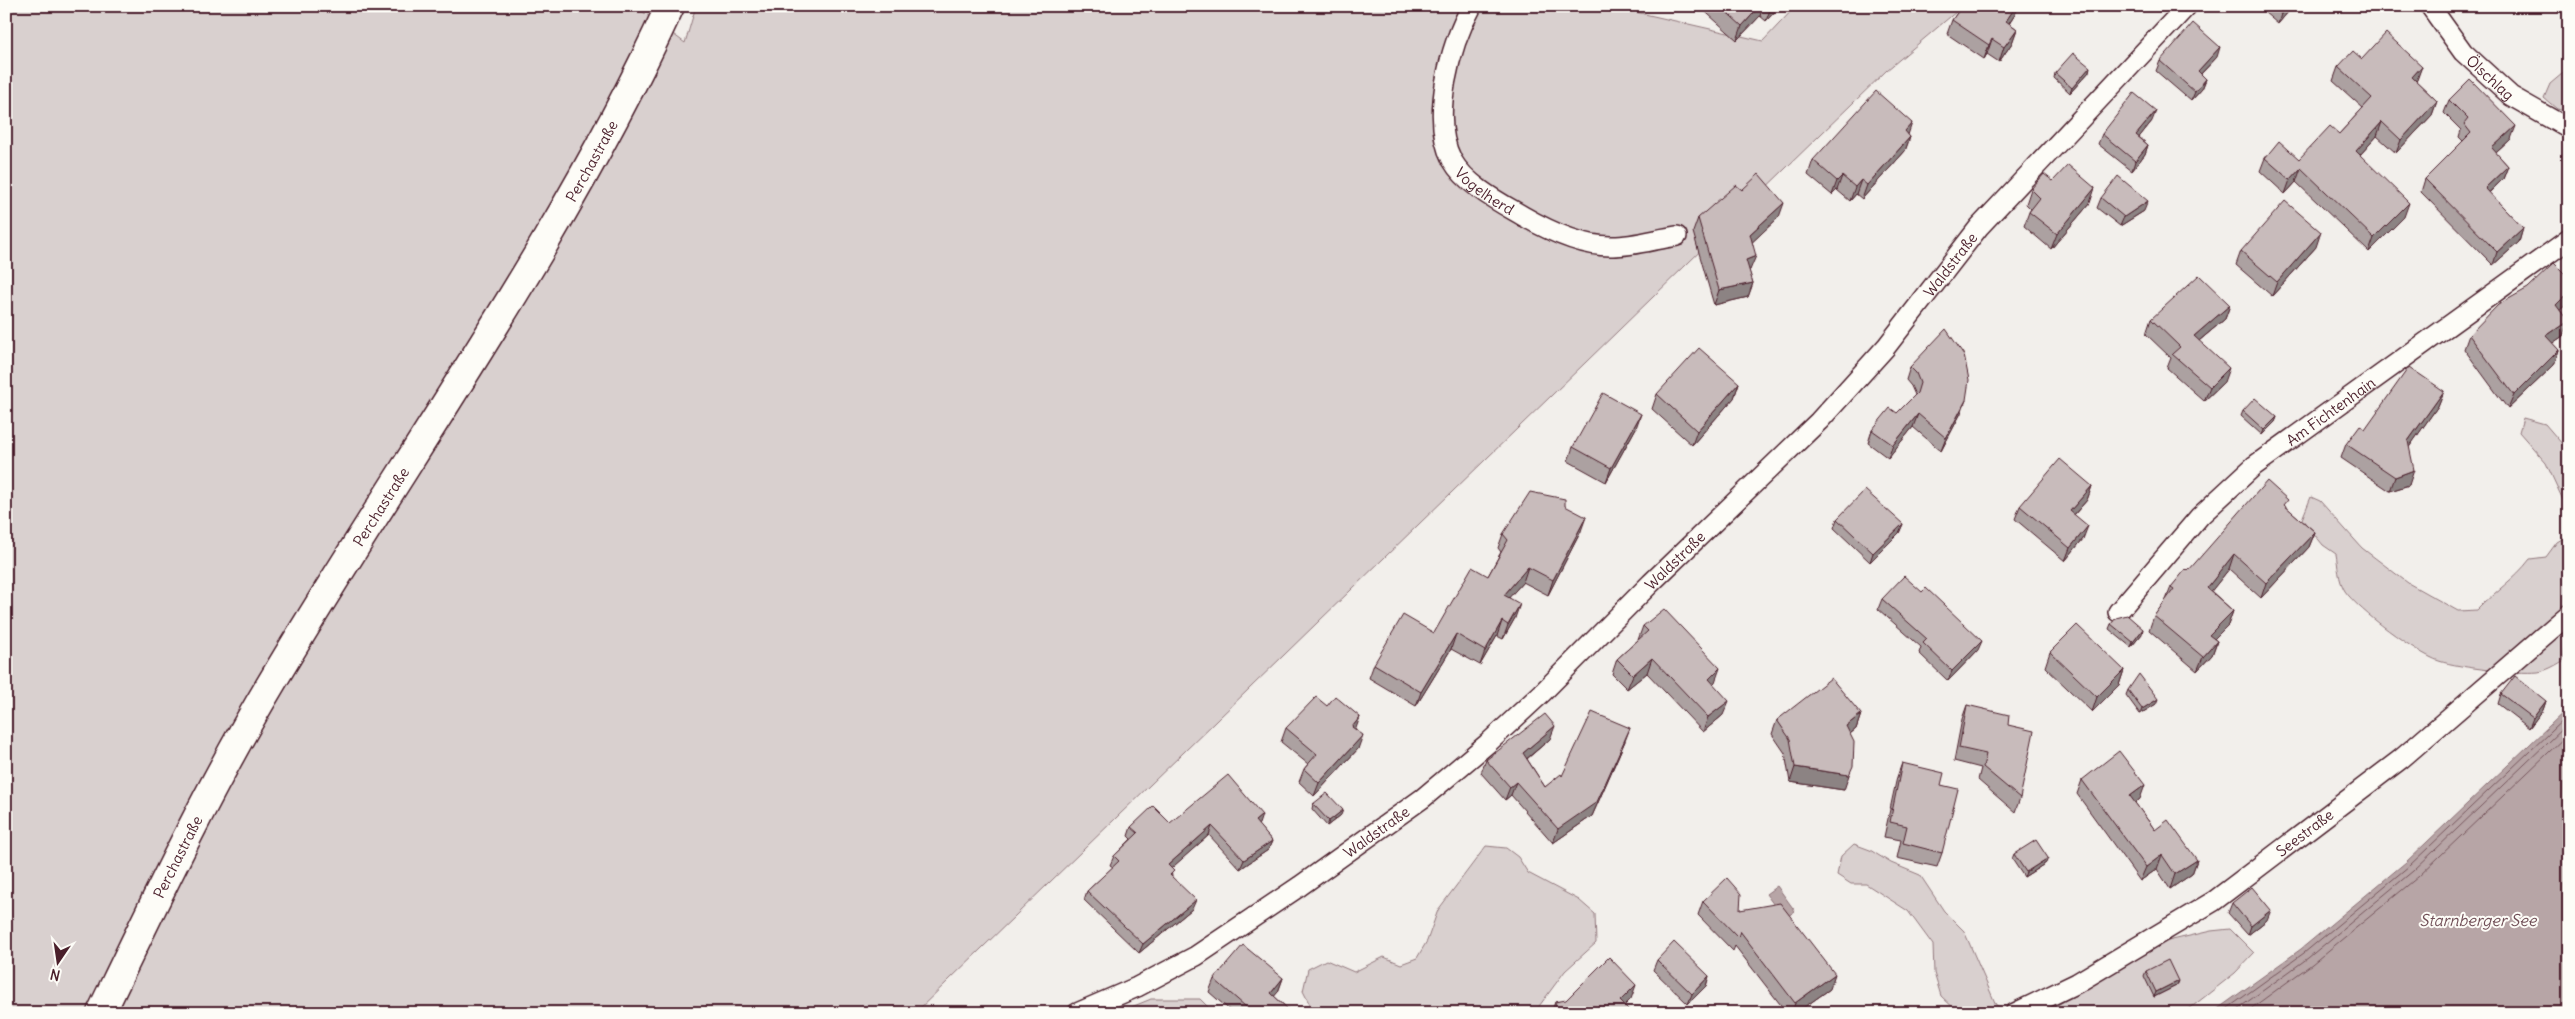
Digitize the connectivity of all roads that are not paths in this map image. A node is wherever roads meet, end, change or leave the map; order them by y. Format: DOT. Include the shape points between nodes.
graph roads {
  1 [pos="670,6"];
  2 [pos="1472,6"];
  3 [pos="2187,6"];
  4 [pos="2430,6"];
  5 [pos="2569,129"];
  6 [pos="1677,236"];
  7 [pos="2569,239"];
  8 [pos="2118,612"];
  9 [pos="2569,614"];
  10 [pos="100,1013"];
  11 [pos="1077,1013"];
  12 [pos="2015,1013"];
  1 -- 10 [label="main road, Perchastraße" via="574,190 272,682 200,808"];
  2 -- 6 [label="street, Vogelherd" via="1464,20 1447,78 1442,120 1452,160 1460,170 1480,188 1527,218 1556,233 1584,242 1612,246"];
  3 -- 11 [label="street, Waldstraße" via="1979,227 1886,347 1819,421 1651,583 1542,694 1487,744 1423,798 1196,956"];
  4 -- 5 [label="street, Ölschlag" via="2463,52 2511,96"];
  7 -- 8 [label="street, Am Fichtenhain" via="2254,466 2200,516"];
  9 -- 12 [label="street, Seestraße" via="2401,759 2214,901 2077,983"];
}
